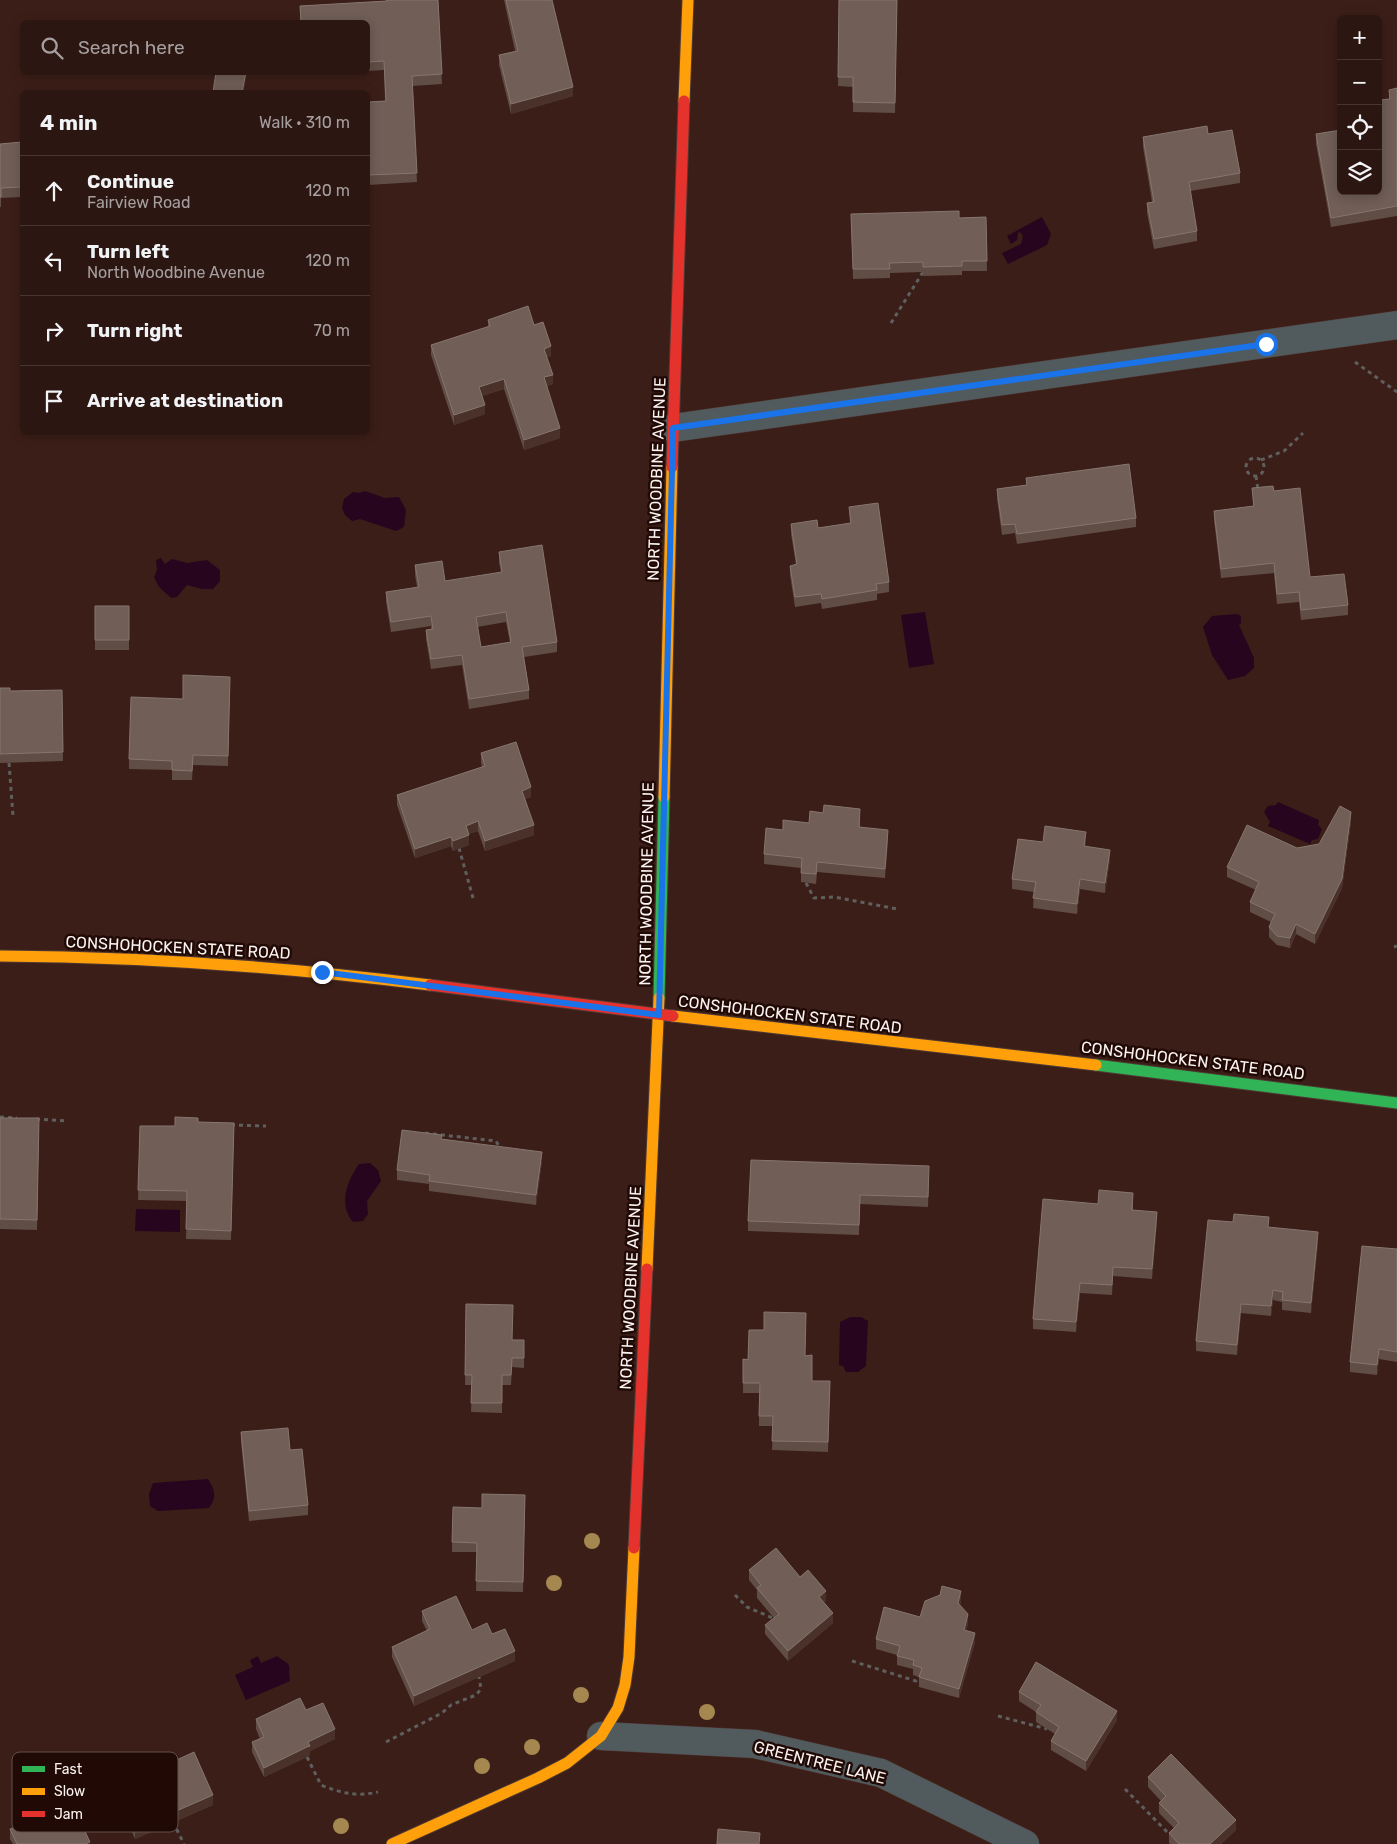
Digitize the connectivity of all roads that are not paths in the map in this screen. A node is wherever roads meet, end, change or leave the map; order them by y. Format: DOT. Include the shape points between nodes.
graph roads {
  1 [pos="688,0"];
  2 [pos="1397,326"];
  3 [pos="673,428"];
  4 [pos="0,956"];
  5 [pos="659,1015"];
  6 [pos="1397,1103"];
  7 [pos="601,1736"];
  8 [pos="392,1844"];
  9 [pos="1025,1844"];
  1 -- 3 [label="street, NORTH WOODBINE AVENUE"];
  2 -- 3 [label="street"];
  3 -- 5 [label="street, NORTH WOODBINE AVENUE"];
  4 -- 5 [label="street, CONSHOHOCKEN STATE ROAD" via="229,963 392,980"];
  5 -- 6 [label="street, CONSHOHOCKEN STATE ROAD" via="1254,1082"];
  5 -- 7 [label="street, NORTH WOODBINE AVENUE" via="629,1657 618,1708"];
  7 -- 8 [label="street, NORTH WOODBINE AVENUE" via="567,1763 538,1778"];
  7 -- 9 [label="street, GREENTREE LANE" via="755,1744 881,1773"];
}
